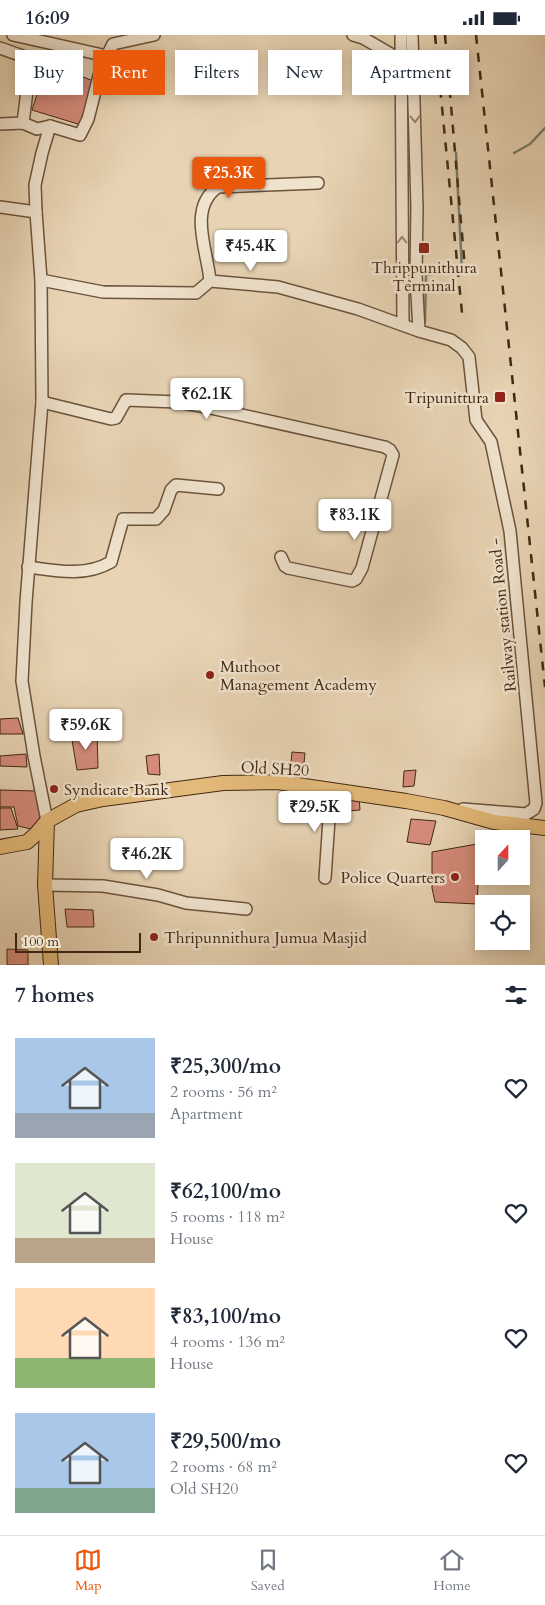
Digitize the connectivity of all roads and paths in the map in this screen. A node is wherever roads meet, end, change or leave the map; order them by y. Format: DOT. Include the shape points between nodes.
graph roads {
  1 [pos="12,35"];
  2 [pos="151,35"];
  3 [pos="354,35"];
  4 [pos="401,35"];
  5 [pos="412,35"];
  6 [pos="0,48"];
  7 [pos="110,50"];
  8 [pos="384,50"];
  9 [pos="401,50"];
  10 [pos="93,53"];
  11 [pos="94,95"];
  12 [pos="401,95"];
  13 [pos="23,123"];
  14 [pos="0,124"];
  15 [pos="50,126"];
  16 [pos="318,183"];
  17 [pos="0,207"];
  18 [pos="36,212"];
  19 [pos="41,280"];
  20 [pos="210,281"];
  21 [pos="403,324"];
  22 [pos="419,331"];
  23 [pos="42,402"];
  24 [pos="218,489"];
  25 [pos="281,557"];
  26 [pos="28,567"];
  27 [pos="331,790"];
  28 [pos="444,808"];
  29 [pos="47,821"];
  30 [pos="545,828"];
  31 [pos="0,847"];
  32 [pos="325,878"];
  33 [pos="45,885"];
  34 [pos="246,909"];
  35 [pos="51,965"];
  1 -- 10 [label="street"];
  2 -- 7 [label="street" via="113,44"];
  3 -- 8 [label="street"];
  4 -- 9 [label="street"];
  5 -- 22 [label="street, one-way"];
  6 -- 13 [label="street" via="31,59"];
  11 -- 15 [label="street" via="80,135"];
  21 -- 12 [label="street, one-way"];
  13 -- 14 [label="street"];
  13 -- 15 [label="street" via="36,129"];
  15 -- 18 [label="street" via="35,185"];
  16 -- 20 [label="street" via="218,187 212,191 207,197 200,230"];
  17 -- 18 [label="street"];
  18 -- 19 [label="street"];
  19 -- 20 [label="street" via="103,292 196,293"];
  19 -- 23 [label="street"];
  20 -- 21 [label="street" via="278,287"];
  21 -- 22 [label="street"];
  22 -- 28 [label="street, Railway station Road -" via="451,340 469,357 476,420 491,442 510,531 536,803 534,809 526,814"];
  23 -- 25 [label="street" via="111,419 116,418 126,400 178,402 390,450 392,455 362,568 356,579 352,581 288,569"];
  23 -- 26 [label="street"];
  24 -- 26 [label="street" via="176,485 156,519 123,519 111,562 104,566 74,573"];
  26 -- 29 [label="street" via="22,681"];
  27 -- 28 [label="main road, Old SH20"];
  27 -- 29 [label="main road, Old SH20" via="278,782 223,783 103,799 76,805"];
  27 -- 32 [label="street"];
  28 -- 30 [label="main road, Old SH20" via="494,822"];
  29 -- 31 [label="main road, Old SH20" via="27,842"];
  29 -- 33 [label="main road"];
  33 -- 34 [label="street" via="103,886 186,903"];
  33 -- 35 [label="main road"];
}
